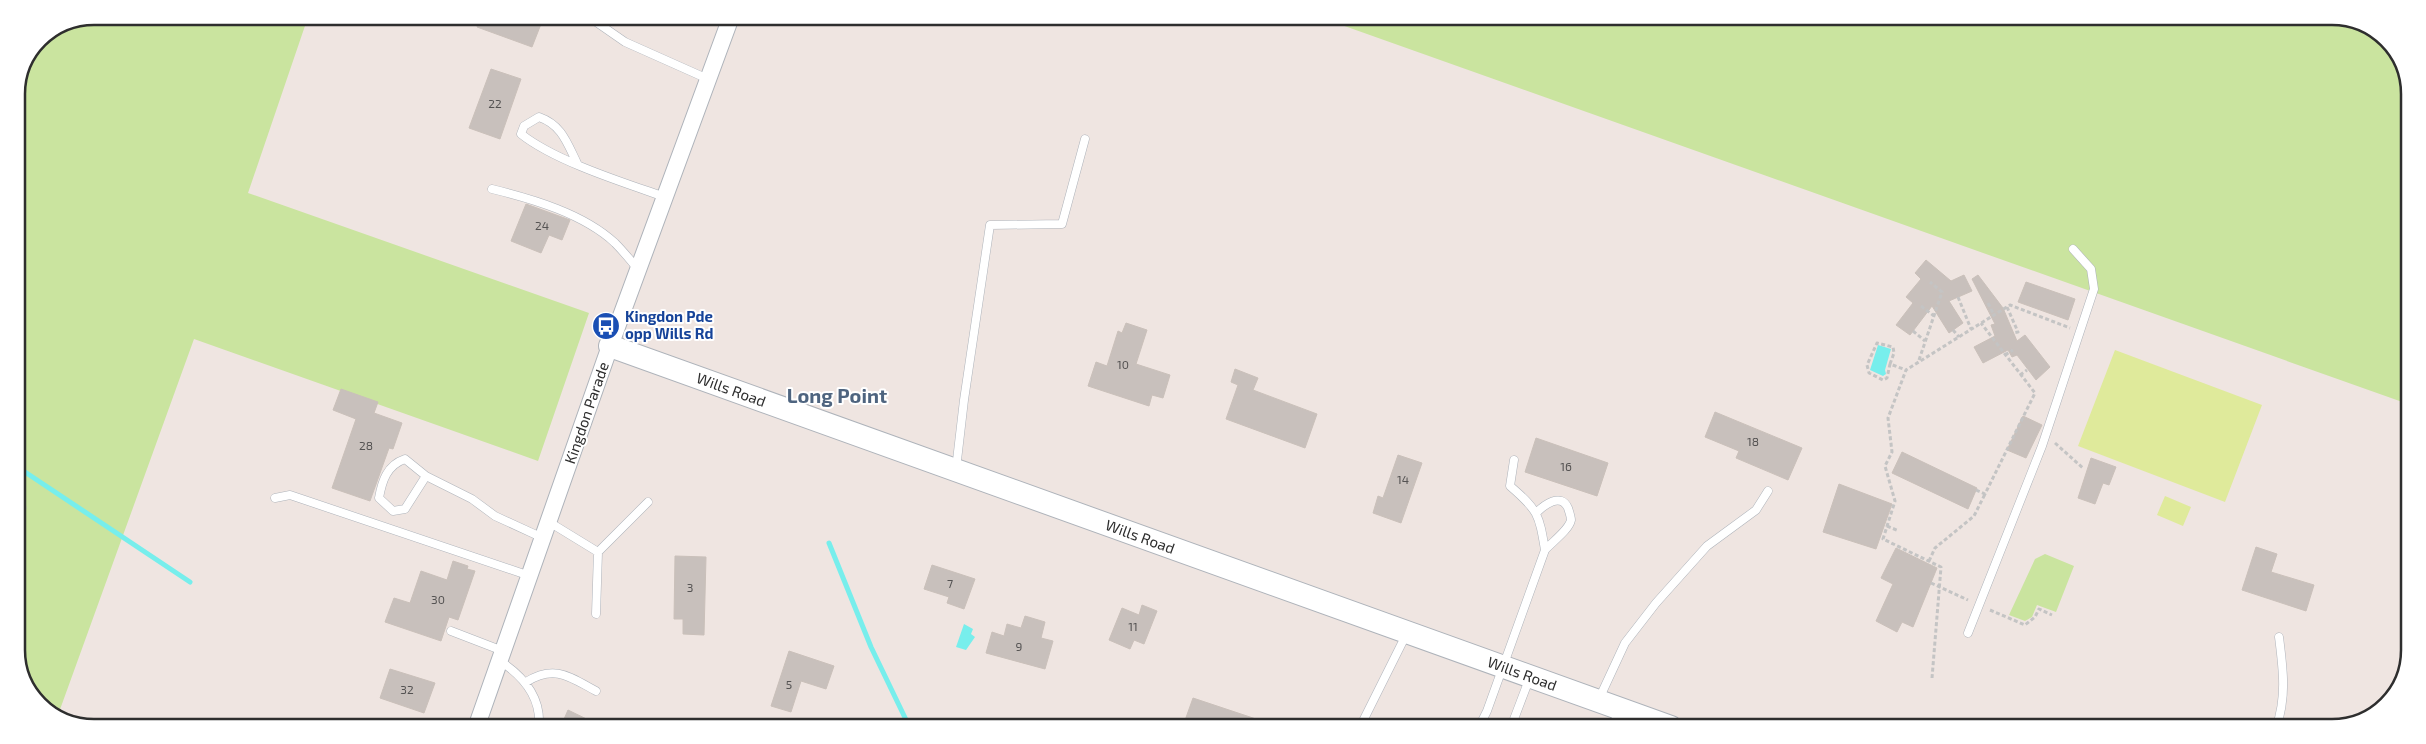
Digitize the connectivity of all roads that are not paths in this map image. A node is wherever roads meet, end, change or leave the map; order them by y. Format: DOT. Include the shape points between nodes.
graph roads {
  1 [pos="600,25"];
  2 [pos="727,25"];
  3 [pos="708,79"];
  4 [pos="1086,139"];
  5 [pos="577,163"];
  6 [pos="492,189"];
  7 [pos="665,197"];
  8 [pos="2073,249"];
  9 [pos="638,269"];
  10 [pos="610,346"];
  11 [pos="1514,460"];
  12 [pos="956,471"];
  13 [pos="426,476"];
  14 [pos="1768,491"];
  15 [pos="276,498"];
  16 [pos="648,502"];
  17 [pos="1536,513"];
  18 [pos="549,522"];
  19 [pos="543,538"];
  20 [pos="1545,550"];
  21 [pos="598,552"];
  22 [pos="530,576"];
  23 [pos="596,614"];
  24 [pos="451,631"];
  25 [pos="1407,633"];
  26 [pos="1968,633"];
  27 [pos="2279,637"];
  28 [pos="502,656"];
  29 [pos="1501,667"];
  30 [pos="1530,677"];
  31 [pos="526,682"];
  32 [pos="596,691"];
  33 [pos="1598,701"];
  34 [pos="1616,718"];
  35 [pos="480,719"];
  36 [pos="538,719"];
  37 [pos="1364,719"];
  38 [pos="1482,719"];
  39 [pos="1514,719"];
  40 [pos="2279,719"];
  1 -- 3 [label="lane" via="625,42"];
  2 -- 3 [label="street, Kingdon Parade"];
  3 -- 7 [label="street, Kingdon Parade"];
  4 -- 12 [label="lane" via="1062,224 990,225"];
  5 -- 5 [label="lane" via="544,150 528,139 521,134 524,126 539,117 550,121 561,130"];
  5 -- 7 [label="lane"];
  6 -- 9 [label="lane" via="531,198 596,230 614,243"];
  7 -- 9 [label="street, Kingdon Parade"];
  8 -- 26 [label="lane" via="2091,269 2094,289 2046,434"];
  9 -- 10 [label="street, Kingdon Parade"];
  10 -- 12 [label="street, Wills Road"];
  10 -- 18 [label="street, Kingdon Parade"];
  11 -- 17 [label="lane" via="1510,486 1533,505"];
  12 -- 25 [label="street, Wills Road"];
  13 -- 13 [label="lane" via="405,459 397,462 388,470 379,498 393,511 405,509"];
  13 -- 19 [label="lane" via="472,499 495,516"];
  14 -- 33 [label="lane" via="1756,510 1707,546 1640,623 1625,643"];
  15 -- 22 [label="lane" via="290,495"];
  16 -- 21 [label="lane"];
  17 -- 20 [label="lane"];
  17 -- 20 [label="lane" via="1552,501 1567,505 1569,511 1571,520 1566,529"];
  18 -- 19 [label="street, Kingdon Parade"];
  18 -- 21 [label="lane"];
  19 -- 22 [label="street, Kingdon Parade"];
  20 -- 29 [label="lane"];
  21 -- 23 [label="lane"];
  22 -- 28 [label="street, Kingdon Parade"];
  24 -- 28 [label="lane"];
  25 -- 29 [label="street, Wills Road"];
  25 -- 37 [label="lane"];
  27 -- 40 [label="lane" via="2285,682"];
  28 -- 31 [label="lane"];
  28 -- 35 [label="street, Kingdon Parade"];
  29 -- 30 [label="street, Wills Road"];
  29 -- 38 [label="lane"];
  30 -- 33 [label="street, Wills Road"];
  30 -- 39 [label="lane"];
  31 -- 32 [label="lane" via="537,675 564,673"];
  31 -- 36 [label="lane"];
  33 -- 34 [label="street, Wills Road"];
}
